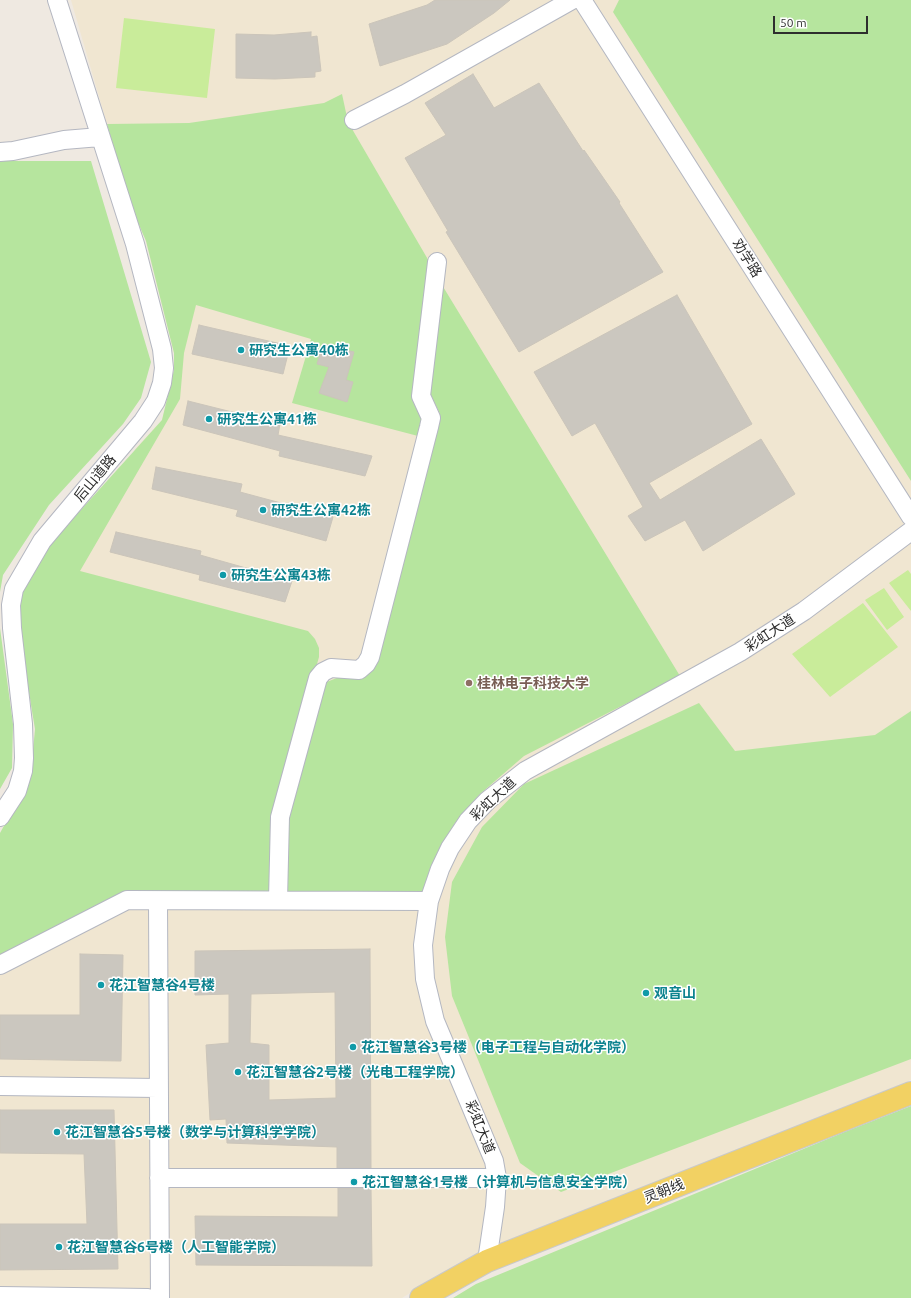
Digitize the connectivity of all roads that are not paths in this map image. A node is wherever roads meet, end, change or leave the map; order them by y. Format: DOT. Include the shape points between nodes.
graph roads {
  1 [pos="57,0"];
  2 [pos="572,0"];
  3 [pos="582,0"];
  4 [pos="354,120"];
  5 [pos="100,137"];
  6 [pos="0,152"];
  7 [pos="437,262"];
  8 [pos="911,517"];
  9 [pos="911,531"];
  10 [pos="0,817"];
  11 [pos="278,900"];
  12 [pos="158,901"];
  13 [pos="429,901"];
  14 [pos="0,965"];
  15 [pos="0,1086"];
  16 [pos="158,1088"];
  17 [pos="911,1093"];
  18 [pos="159,1178"];
  19 [pos="497,1178"];
  20 [pos="487,1262"];
  21 [pos="0,1296"];
  22 [pos="148,1298"];
  23 [pos="160,1298"];
  24 [pos="421,1298"];
  1 -- 5 [label="street, 后山道路"];
  2 -- 4 [label="street"];
  3 -- 8 [label="street, 劝学路"];
  5 -- 6 [label="street" via="64,140"];
  5 -- 10 [label="street, 后山道路" via="135,244 162,349 162,383 156,401 143,421 42,541 14,589 11,598 12,628 23,724 24,758 17,791"];
  7 -- 11 [label="street" via="421,396 431,418 429,427 370,657 359,670 331,668 318,678 280,817"];
  9 -- 13 [label="street, 彩虹大道" via="804,611 740,652 507,783 488,800 458,835 440,869"];
  11 -- 12 [label="street"];
  11 -- 13 [label="street"];
  12 -- 14 [label="street" via="123,902"];
  12 -- 16 [label="street"];
  13 -- 19 [label="street, 彩虹大道" via="423,945 428,999 494,1162"];
  15 -- 16 [label="street"];
  16 -- 18 [label="street"];
  17 -- 20 [label="main road, 灵朝线"];
  18 -- 19 [label="street"];
  18 -- 23 [label="street"];
  19 -- 20 [label="street, 彩虹大道"];
  20 -- 24 [label="main road, 灵朝线"];
  21 -- 22 [label="street"];
}
